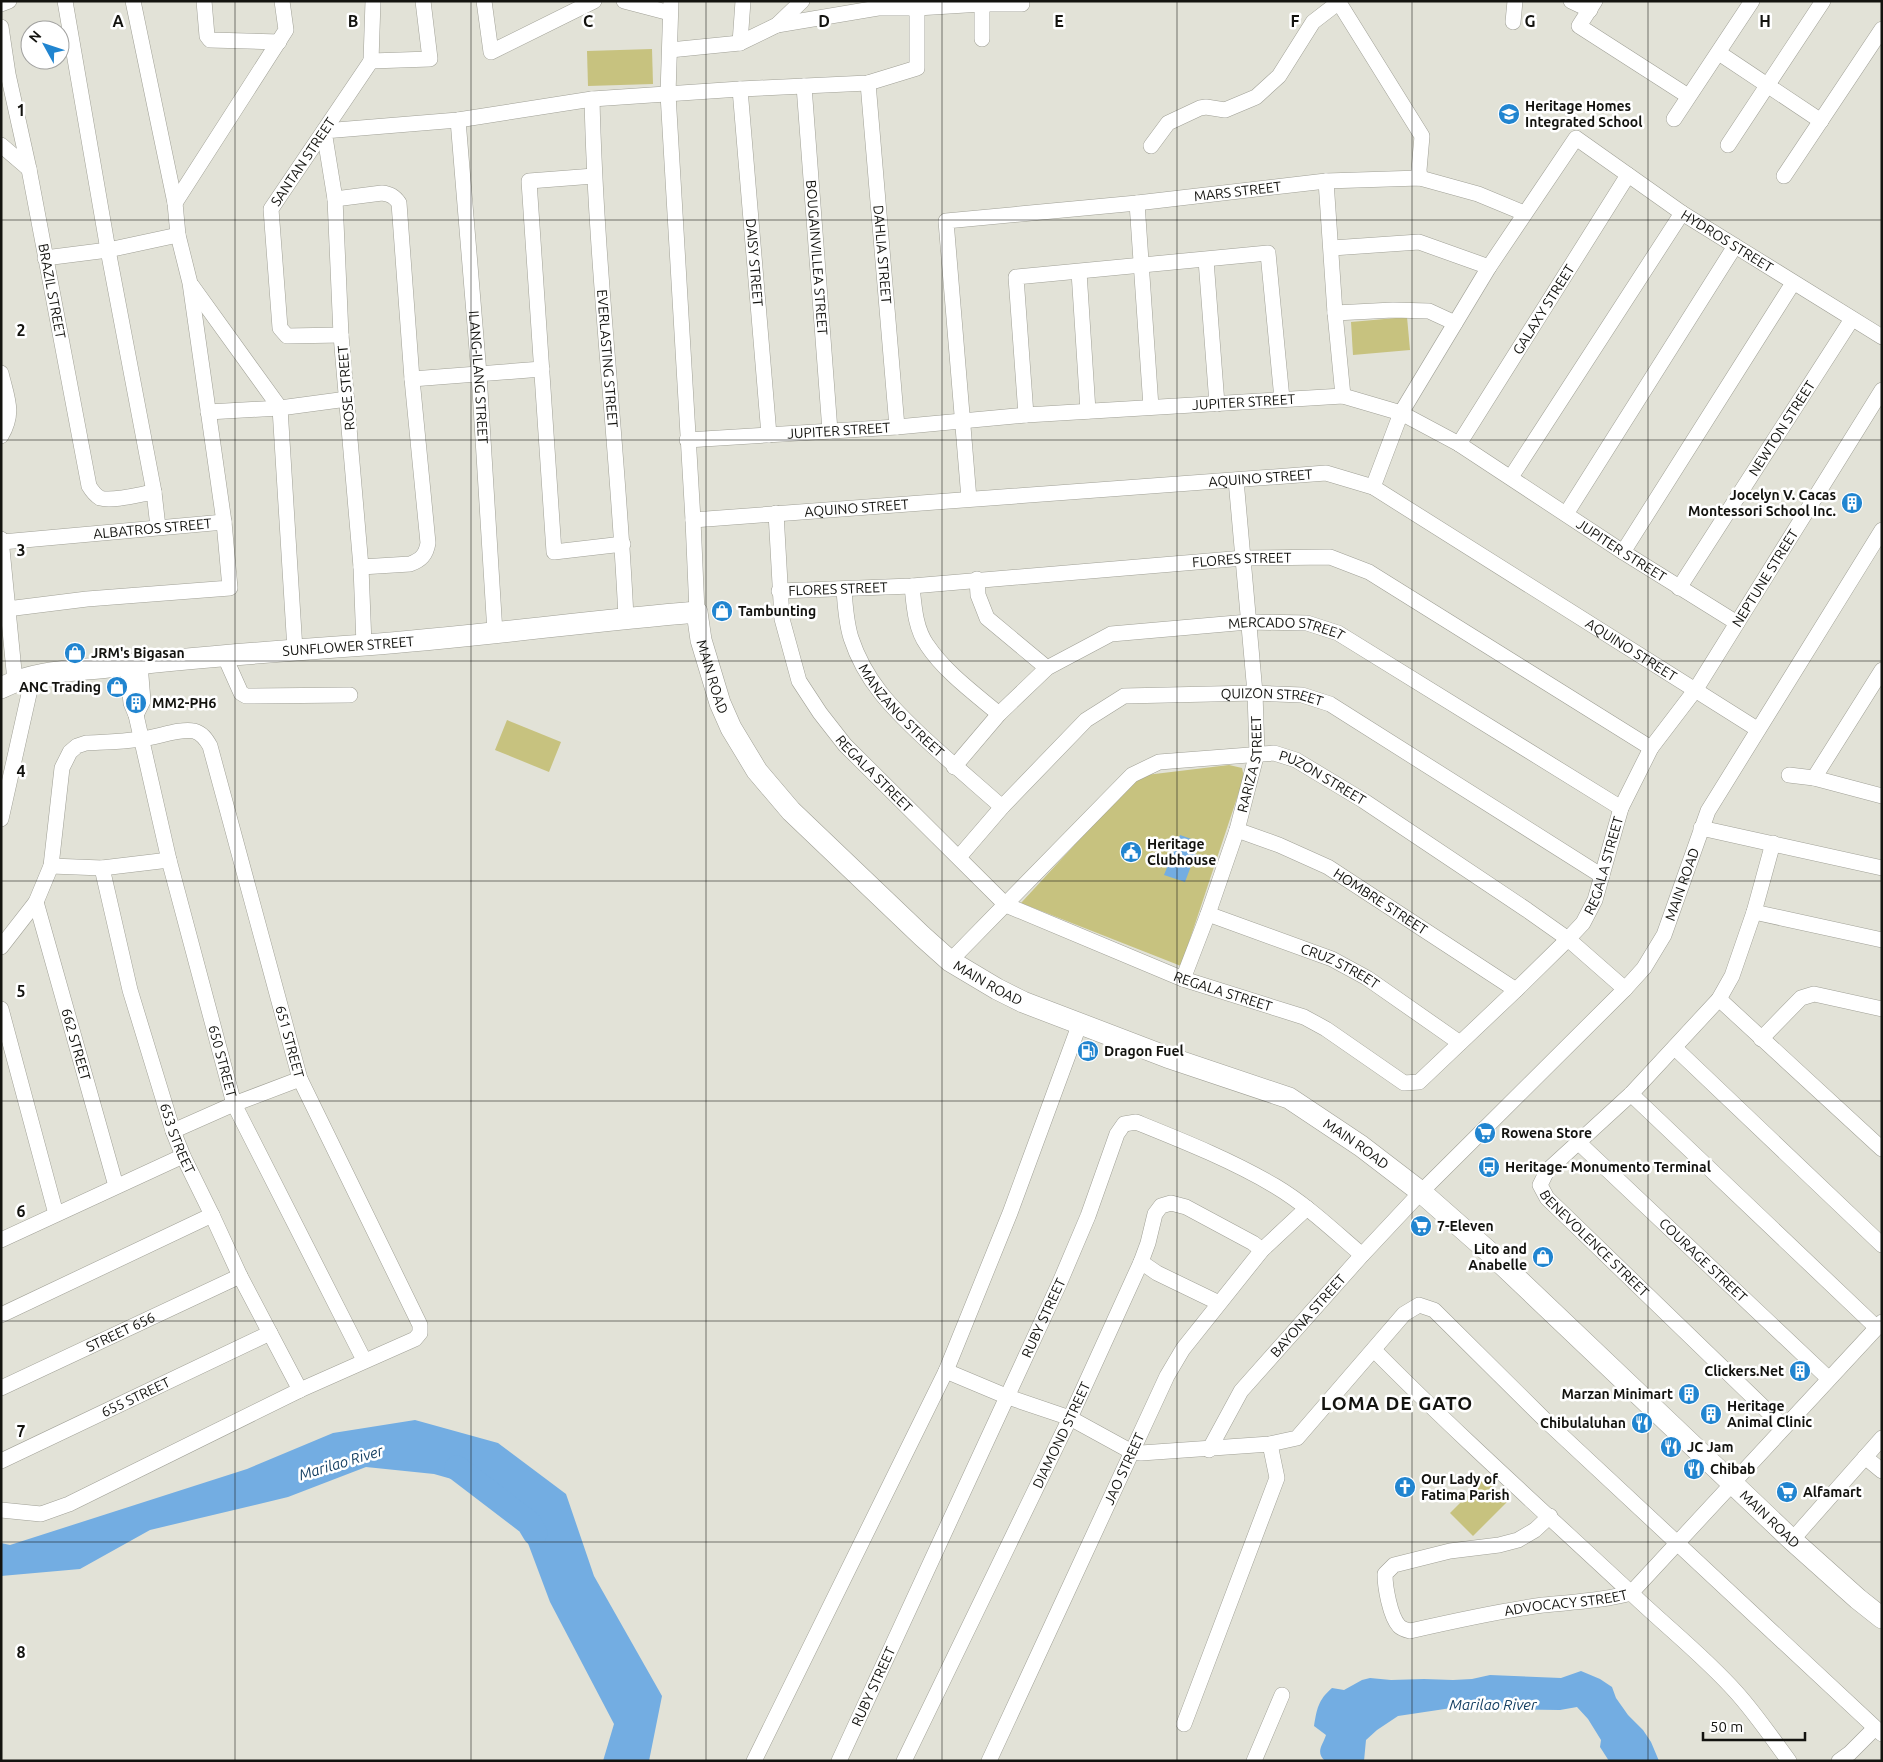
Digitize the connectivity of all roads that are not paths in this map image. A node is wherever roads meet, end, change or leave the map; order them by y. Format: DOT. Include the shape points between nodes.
graph roads {
  1 [pos="9,1"];
  2 [pos="65,1"];
  3 [pos="133,1"];
  4 [pos="204,1"];
  5 [pos="282,1"];
  6 [pos="372,1"];
  7 [pos="423,1"];
  8 [pos="484,1"];
  9 [pos="624,1"];
  10 [pos="743,1"];
  11 [pos="802,1"];
  12 [pos="1515,1"];
  13 [pos="1571,1"];
  14 [pos="1752,1"];
  15 [pos="1822,1"];
  16 [pos="983,2"];
  17 [pos="1339,2"];
  18 [pos="1,4"];
  19 [pos="583,4"];
  20 [pos="1022,4"];
  21 [pos="882,5"];
  22 [pos="1592,5"];
  23 [pos="670,7"];
  24 [pos="917,8"];
  25 [pos="1513,22"];
  26 [pos="777,25"];
  27 [pos="1,26"];
  28 [pos="1882,30"];
  29 [pos="982,39"];
  30 [pos="279,42"];
  31 [pos="740,42"];
  32 [pos="670,50"];
  33 [pos="1718,53"];
  34 [pos="371,61"];
  35 [pos="5,76"];
  36 [pos="868,82"];
  37 [pos="1767,84"];
  38 [pos="804,86"];
  39 [pos="740,89"];
  40 [pos="668,94"];
  41 [pos="1688,96"];
  42 [pos="592,99"];
  43 [pos="1674,119"];
  44 [pos="458,120"];
  45 [pos="1822,121"];
  46 [pos="324,131"];
  47 [pos="1,145"];
  48 [pos="1728,145"];
  49 [pos="1151,146"];
  50 [pos="29,169"];
  51 [pos="1628,175"];
  52 [pos="594,176"];
  53 [pos="1784,176"];
  54 [pos="1420,178"];
  55 [pos="1326,181"];
  56 [pos="335,199"];
  57 [pos="175,203"];
  58 [pos="1138,203"];
  59 [pos="1524,213"];
  60 [pos="1682,213"];
  61 [pos="178,235"];
  62 [pos="1735,246"];
  63 [pos="1332,248"];
  64 [pos="108,250"];
  65 [pos="45,258"];
  66 [pos="1206,260"];
  67 [pos="1143,265"];
  68 [pos="1489,267"];
  69 [pos="1079,272"];
  70 [pos="190,283"];
  71 [pos="1793,283"];
  72 [pos="1335,313"];
  73 [pos="1852,319"];
  74 [pos="1454,323"];
  75 [pos="341,334"];
  76 [pos="1882,336"];
  77 [pos="542,369"];
  78 [pos="1,374"];
  79 [pos="479,374"];
  80 [pos="412,379"];
  81 [pos="1882,390"];
  82 [pos="1342,396"];
  83 [pos="346,399"];
  84 [pos="1282,399"];
  85 [pos="1217,404"];
  86 [pos="1151,407"];
  87 [pos="280,408"];
  88 [pos="1088,411"];
  89 [pos="208,412"];
  90 [pos="1401,413"];
  91 [pos="1026,415"];
  92 [pos="964,422"];
  93 [pos="897,426"];
  94 [pos="830,431"];
  95 [pos="769,435"];
  96 [pos="1,436"];
  97 [pos="687,440"];
  98 [pos="1459,444"];
  99 [pos="1511,477"];
  100 [pos="1236,480"];
  101 [pos="1373,487"];
  102 [pos="154,492"];
  103 [pos="969,500"];
  104 [pos="776,513"];
  105 [pos="1566,514"];
  106 [pos="693,520"];
  107 [pos="224,522"];
  108 [pos="158,527"];
  109 [pos="1882,530"];
  110 [pos="1,541"];
  111 [pos="623,544"];
  112 [pos="1623,552"];
  113 [pos="1244,558"];
  114 [pos="362,567"];
  115 [pos="977,579"];
  116 [pos="912,586"];
  117 [pos="1679,588"];
  118 [pos="844,589"];
  119 [pos="780,591"];
  120 [pos="8,609"];
  121 [pos="697,612"];
  122 [pos="626,618"];
  123 [pos="1248,622"];
  124 [pos="1737,623"];
  125 [pos="495,633"];
  126 [pos="364,645"];
  127 [pos="295,650"];
  128 [pos="224,655"];
  129 [pos="133,664"];
  130 [pos="1047,668"];
  131 [pos="1882,670"];
  132 [pos="16,682"];
  133 [pos="1696,689"];
  134 [pos="1255,693"];
  135 [pos="350,695"];
  136 [pos="999,714"];
  137 [pos="1758,729"];
  138 [pos="142,739"];
  139 [pos="1651,748"];
  140 [pos="1257,753"];
  141 [pos="954,766"];
  142 [pos="1789,775"];
  143 [pos="1814,778"];
  144 [pos="1882,796"];
  145 [pos="1002,807"];
  146 [pos="1622,808"];
  147 [pos="1,819"];
  148 [pos="1701,828"];
  149 [pos="1237,830"];
  150 [pos="1773,843"];
  151 [pos="959,857"];
  152 [pos="168,860"];
  153 [pos="51,866"];
  154 [pos="102,868"];
  155 [pos="1882,868"];
  156 [pos="1602,876"];
  157 [pos="36,902"];
  158 [pos="1006,905"];
  159 [pos="1754,912"];
  160 [pos="1208,914"];
  161 [pos="1568,939"];
  162 [pos="1882,940"];
  163 [pos="1,946"];
  164 [pos="950,961"];
  165 [pos="1183,979"];
  166 [pos="1625,989"];
  167 [pos="1516,990"];
  168 [pos="1719,999"];
  169 [pos="1,1009"];
  170 [pos="1882,1009"];
  171 [pos="1080,1023"];
  172 [pos="1761,1039"];
  173 [pos="1460,1044"];
  174 [pos="1675,1048"];
  175 [pos="300,1080"];
  176 [pos="1631,1094"];
  177 [pos="234,1104"];
  178 [pos="173,1131"];
  179 [pos="1578,1142"];
  180 [pos="1882,1149"];
  181 [pos="183,1156"];
  182 [pos="116,1186"];
  183 [pos="1421,1192"];
  184 [pos="1307,1208"];
  185 [pos="56,1214"];
  186 [pos="212,1215"];
  187 [pos="1,1240"];
  188 [pos="1882,1245"];
  189 [pos="1262,1250"];
  190 [pos="1362,1255"];
  191 [pos="1141,1262"];
  192 [pos="240,1276"];
  193 [pos="1219,1304"];
  194 [pos="1,1315"];
  195 [pos="1879,1324"];
  196 [pos="270,1333"];
  197 [pos="1374,1350"];
  198 [pos="364,1360"];
  199 [pos="946,1371"];
  200 [pos="1828,1378"];
  201 [pos="1,1388"];
  202 [pos="300,1390"];
  203 [pos="1008,1397"];
  204 [pos="1070,1418"];
  205 [pos="1784,1427"];
  206 [pos="1882,1438"];
  207 [pos="1270,1444"];
  208 [pos="1209,1450"];
  209 [pos="1132,1452"];
  210 [pos="1865,1457"];
  211 [pos="1,1461"];
  212 [pos="1882,1471"];
  213 [pos="1732,1483"];
  214 [pos="1,1510"];
  215 [pos="1550,1516"];
  216 [pos="1792,1540"];
  217 [pos="1677,1542"];
  218 [pos="1630,1593"];
  219 [pos="1882,1618"];
  220 [pos="1282,1695"];
  221 [pos="1184,1724"];
  222 [pos="1878,1731"];
  223 [pos="754,1761"];
  224 [pos="839,1761"];
  225 [pos="904,1761"];
  226 [pos="989,1761"];
  227 [pos="1254,1761"];
  228 [pos="1789,1761"];
  229 [pos="1839,1761"];
  1 -- 18 [label="street"];
  2 -- 64 [label="street"];
  3 -- 57 [label="street"];
  4 -- 30 [label="street" via="209,40"];
  5 -- 30 [label="street" via="286,30"];
  6 -- 34 [label="street"];
  7 -- 34 [label="street" via="430,59"];
  8 -- 19 [label="street" via="492,52"];
  9 -- 23 [label="street"];
  10 -- 31 [label="street"];
  11 -- 26 [label="street"];
  12 -- 25 [label="street"];
  13 -- 22 [label="street"];
  14 -- 33 [label="street"];
  15 -- 37 [label="street"];
  16 -- 20 [label="street"];
  16 -- 24 [label="street"];
  16 -- 29 [label="street"];
  17 -- 49 [label="street" via="1313,22 1278,76 1256,97 1225,110 1200,108 1176,119 1164,127"];
  17 -- 54 [label="street" via="1422,136"];
  21 -- 24 [label="street"];
  21 -- 26 [label="street"];
  22 -- 41 [label="street" via="1579,26"];
  23 -- 32 [label="street"];
  24 -- 36 [label="street" via="917,68"];
  26 -- 31 [label="street"];
  27 -- 35 [label="street, BRAZIL STREET"];
  28 -- 45 [label="street"];
  30 -- 57 [label="street"];
  31 -- 32 [label="street"];
  32 -- 40 [label="street"];
  33 -- 37 [label="street"];
  33 -- 41 [label="street"];
  34 -- 46 [label="street, SANTAN STREET"];
  35 -- 50 [label="street, BRAZIL STREET"];
  36 -- 38 [label="street"];
  36 -- 93 [label="street, DAHLIA STREET"];
  37 -- 45 [label="street"];
  37 -- 48 [label="street"];
  38 -- 39 [label="street"];
  38 -- 94 [label="street, BOUGAINVILLEA STREET"];
  39 -- 40 [label="street"];
  39 -- 95 [label="street, DAISY STREET"];
  40 -- 42 [label="street"];
  40 -- 97 [label="street"];
  41 -- 43 [label="street"];
  42 -- 44 [label="street"];
  42 -- 52 [label="street, EVERLASTING STREET"];
  44 -- 46 [label="street"];
  44 -- 79 [label="street, ILANG-ILANG STREET"];
  45 -- 53 [label="street"];
  46 -- 56 [label="street, ROSE STREET"];
  46 -- 75 [label="street, SANTAN STREET" via="271,209 280,328 287,336"];
  47 -- 50 [label="street"];
  50 -- 65 [label="street, BRAZIL STREET"];
  51 -- 59 [label="street, HYDROS STREET" via="1576,138"];
  51 -- 60 [label="street, HYDROS STREET"];
  51 -- 98 [label="street, GALAXY STREET"];
  52 -- 77 [label="street" via="529,182"];
  52 -- 111 [label="street, EVERLASTING STREET"];
  54 -- 55 [label="street, MARS STREET"];
  54 -- 59 [label="street, MARS STREET" via="1478,194"];
  55 -- 58 [label="street, MARS STREET"];
  55 -- 63 [label="street"];
  56 -- 75 [label="street, ROSE STREET"];
  56 -- 80 [label="street" via="382,193 389,194 399,203"];
  57 -- 61 [label="street"];
  58 -- 67 [label="street"];
  58 -- 92 [label="street, MARS STREET" via="946,221"];
  59 -- 68 [label="street"];
  60 -- 62 [label="street, HYDROS STREET"];
  60 -- 99 [label="street"];
  61 -- 64 [label="street"];
  61 -- 70 [label="street"];
  62 -- 71 [label="street, HYDROS STREET"];
  62 -- 105 [label="street"];
  63 -- 68 [label="street" via="1419,242"];
  63 -- 72 [label="street"];
  64 -- 65 [label="street"];
  64 -- 102 [label="street"];
  65 -- 102 [label="street, BRAZIL STREET" via="89,486 98,497 106,499"];
  66 -- 67 [label="street"];
  66 -- 84 [label="street" via="1268,253"];
  66 -- 85 [label="street"];
  67 -- 69 [label="street"];
  67 -- 86 [label="street"];
  68 -- 74 [label="street"];
  69 -- 88 [label="street"];
  69 -- 91 [label="street" via="1016,277"];
  70 -- 87 [label="street"];
  70 -- 89 [label="street"];
  71 -- 73 [label="street, HYDROS STREET"];
  71 -- 112 [label="street"];
  72 -- 74 [label="street" via="1429,311"];
  72 -- 82 [label="street"];
  73 -- 76 [label="street, HYDROS STREET"];
  73 -- 117 [label="street, NEWTON STREET"];
  74 -- 90 [label="street"];
  75 -- 83 [label="street, ROSE STREET"];
  77 -- 79 [label="street"];
  77 -- 111 [label="street" via="554,552"];
  78 -- 96 [label="street" via="10,413 8,425"];
  79 -- 80 [label="street"];
  79 -- 125 [label="street, ILANG-ILANG STREET"];
  80 -- 114 [label="street" via="427,550 417,562 410,564"];
  81 -- 124 [label="street, NEPTUNE STREET"];
  82 -- 84 [label="street, JUPITER STREET"];
  82 -- 90 [label="street, JUPITER STREET"];
  83 -- 87 [label="street"];
  83 -- 114 [label="street, ROSE STREET"];
  84 -- 85 [label="street, JUPITER STREET"];
  85 -- 86 [label="street, JUPITER STREET"];
  86 -- 88 [label="street, JUPITER STREET"];
  87 -- 89 [label="street"];
  87 -- 127 [label="street"];
  88 -- 91 [label="street, JUPITER STREET"];
  89 -- 107 [label="street"];
  90 -- 98 [label="street, JUPITER STREET"];
  90 -- 101 [label="street"];
  91 -- 92 [label="street, JUPITER STREET"];
  92 -- 93 [label="street, JUPITER STREET"];
  92 -- 103 [label="street"];
  93 -- 94 [label="street, JUPITER STREET"];
  94 -- 95 [label="street, JUPITER STREET"];
  95 -- 97 [label="street, JUPITER STREET"];
  97 -- 106 [label="street"];
  98 -- 99 [label="street, JUPITER STREET"];
  99 -- 105 [label="street, JUPITER STREET"];
  100 -- 101 [label="street, AQUINO STREET" via="1326,473"];
  100 -- 103 [label="street, AQUINO STREET"];
  100 -- 113 [label="street, RARIZA STREET"];
  101 -- 133 [label="street, AQUINO STREET"];
  102 -- 108 [label="street"];
  103 -- 104 [label="street, AQUINO STREET"];
  104 -- 106 [label="street, AQUINO STREET"];
  104 -- 119 [label="street, REGALA STREET"];
  105 -- 112 [label="street, JUPITER STREET"];
  106 -- 121 [label="street"];
  107 -- 108 [label="street, ALBATROS STREET"];
  107 -- 120 [label="street, ALBATROS STREET" via="230,588"];
  108 -- 110 [label="street, ALBATROS STREET"];
  109 -- 137 [label="street, MAIN ROAD"];
  110 -- 120 [label="street"];
  111 -- 122 [label="street, EVERLASTING STREET"];
  112 -- 117 [label="street, JUPITER STREET"];
  113 -- 115 [label="street, FLORES STREET"];
  113 -- 123 [label="street, RARIZA STREET"];
  113 -- 139 [label="street, FLORES STREET" via="1330,557 1369,572"];
  114 -- 126 [label="street, ROSE STREET"];
  115 -- 116 [label="street, FLORES STREET"];
  115 -- 130 [label="street" via="978,595 988,618"];
  116 -- 118 [label="street, FLORES STREET"];
  116 -- 136 [label="street" via="916,618 926,644 948,670"];
  117 -- 124 [label="street, JUPITER STREET"];
  118 -- 119 [label="street, FLORES STREET"];
  118 -- 141 [label="street, MANZANO STREET" via="851,637 867,675 890,706"];
  119 -- 151 [label="street, REGALA STREET" via="782,619 799,681 820,713 845,745"];
  120 -- 132 [label="street"];
  121 -- 122 [label="main road, SUNFLOWER STREET"];
  121 -- 164 [label="main road, MAIN ROAD" via="700,640 720,703 757,771 790,811"];
  122 -- 125 [label="main road, SUNFLOWER STREET"];
  123 -- 130 [label="street, MERCADO STREET" via="1111,634"];
  123 -- 134 [label="street, RARIZA STREET"];
  123 -- 146 [label="street, MERCADO STREET" via="1307,624 1338,633"];
  124 -- 133 [label="street, NEPTUNE STREET"];
  125 -- 126 [label="main road, SUNFLOWER STREET"];
  126 -- 127 [label="main road, SUNFLOWER STREET"];
  127 -- 128 [label="main road, SUNFLOWER STREET"];
  128 -- 129 [label="main road, SUNFLOWER STREET"];
  128 -- 135 [label="street" via="241,693 246,696"];
  129 -- 132 [label="main road, SUNFLOWER STREET"];
  129 -- 138 [label="street, 650 STREET" via="131,703"];
  130 -- 136 [label="street, MERCADO STREET"];
  131 -- 143 [label="street"];
  132 -- 147 [label="street"];
  133 -- 137 [label="street, AQUINO STREET"];
  133 -- 139 [label="street, REGALA STREET"];
  134 -- 140 [label="street, RARIZA STREET"];
  134 -- 145 [label="street, QUIZON STREET" via="1124,696 1086,720"];
  134 -- 156 [label="street, QUIZON STREET" via="1302,695 1330,704"];
  136 -- 141 [label="street, MERCADO STREET"];
  137 -- 148 [label="street, MAIN ROAD"];
  138 -- 152 [label="street, 650 STREET"];
  138 -- 153 [label="street" via="86,743 70,752 62,768"];
  138 -- 175 [label="street, 651 STREET" via="186,730 207,739"];
  139 -- 146 [label="street, REGALA STREET"];
  140 -- 149 [label="street, RARIZA STREET"];
  140 -- 158 [label="street, PUZON STREET" via="1159,762 1132,775"];
  140 -- 161 [label="street, PUZON STREET" via="1274,753 1296,760 1364,801"];
  141 -- 145 [label="street, MANZANO STREET"];
  142 -- 143 [label="street"];
  143 -- 144 [label="street"];
  145 -- 151 [label="street, QUIZON STREET"];
  146 -- 156 [label="street, REGALA STREET"];
  148 -- 150 [label="street"];
  148 -- 166 [label="street, MAIN ROAD" via="1664,935 1644,968"];
  149 -- 160 [label="street, RARIZA STREET"];
  149 -- 167 [label="street, HOMBRE STREET" via="1328,867"];
  150 -- 155 [label="street"];
  150 -- 159 [label="street, BENEVOLENCE STREET"];
  151 -- 158 [label="street, REGALA STREET"];
  152 -- 154 [label="street"];
  152 -- 177 [label="street, 650 STREET"];
  153 -- 154 [label="street"];
  153 -- 157 [label="street"];
  154 -- 178 [label="street, 653 STREET" via="130,990"];
  156 -- 161 [label="street, REGALA STREET" via="1595,900 1583,923"];
  157 -- 163 [label="street"];
  157 -- 182 [label="street, 662 STREET"];
  158 -- 164 [label="street, PUZON STREET"];
  158 -- 165 [label="street, REGALA STREET"];
  159 -- 162 [label="street"];
  159 -- 168 [label="street, BENEVOLENCE STREET" via="1732,976"];
  160 -- 165 [label="street, RARIZA STREET"];
  160 -- 173 [label="street, CRUZ STREET" via="1332,959 1367,978"];
  161 -- 166 [label="street, PUZON STREET"];
  161 -- 167 [label="street, REGALA STREET"];
  164 -- 171 [label="main road, MAIN ROAD" via="996,990"];
  165 -- 173 [label="street, REGALA STREET" via="1304,1017 1404,1083 1419,1082"];
  166 -- 183 [label="street, MAIN ROAD"];
  167 -- 173 [label="street, REGALA STREET"];
  168 -- 172 [label="street"];
  168 -- 174 [label="street, BENEVOLENCE STREET"];
  169 -- 185 [label="street"];
  170 -- 172 [label="street" via="1814,994 1801,998"];
  171 -- 183 [label="main road, MAIN ROAD" via="1167,1057 1289,1098 1361,1146"];
  171 -- 199 [label="street" via="1010,1213"];
  172 -- 180 [label="street"];
  174 -- 176 [label="street, BENEVOLENCE STREET"];
  174 -- 188 [label="street"];
  175 -- 177 [label="street"];
  175 -- 198 [label="street, 651 STREET" via="420,1325 420,1333 415,1338"];
  176 -- 179 [label="street, BENEVOLENCE STREET"];
  176 -- 195 [label="street"];
  177 -- 178 [label="street"];
  177 -- 198 [label="street, 650 STREET"];
  178 -- 181 [label="street, 653 STREET"];
  179 -- 200 [label="street, COURAGE STREET"];
  179 -- 205 [label="street, BENEVOLENCE STREET" via="1547,1171 1540,1185 1547,1198"];
  181 -- 182 [label="street"];
  181 -- 186 [label="street, 653 STREET"];
  182 -- 185 [label="street"];
  183 -- 190 [label="street, BAYONA STREET"];
  183 -- 213 [label="main road, MAIN ROAD"];
  184 -- 189 [label="street, JAO STREET"];
  184 -- 190 [label="street, RUBY STREET"];
  184 -- 203 [label="street, RUBY STREET" via="1276,1186 1208,1151 1136,1122 1124,1124 1116,1134 1088,1216"];
  185 -- 187 [label="street"];
  186 -- 192 [label="street, 653 STREET"];
  186 -- 194 [label="street"];
  189 -- 191 [label="street, DIAMOND STREET" via="1186,1206 1171,1202 1161,1206 1155,1214"];
  189 -- 193 [label="street, JAO STREET"];
  190 -- 208 [label="street, BAYONA STREET" via="1241,1391"];
  191 -- 193 [label="street"];
  191 -- 204 [label="street, DIAMOND STREET"];
  192 -- 196 [label="street, 653 STREET"];
  192 -- 201 [label="street, STREET 656"];
  193 -- 209 [label="street, JAO STREET" via="1183,1349 1167,1376"];
  195 -- 200 [label="street, ADVOCACY STREET"];
  196 -- 202 [label="street, 653 STREET"];
  196 -- 211 [label="street, 655 STREET"];
  197 -- 207 [label="street" via="1297,1438"];
  197 -- 215 [label="street" via="1487,1461"];
  197 -- 217 [label="street" via="1404,1314 1419,1305 1434,1310 1544,1419"];
  198 -- 202 [label="street, 651 STREET"];
  199 -- 203 [label="street"];
  199 -- 223 [label="street"];
  200 -- 205 [label="street, ADVOCACY STREET"];
  202 -- 214 [label="street, 651 STREET" via="69,1504 41,1514"];
  203 -- 204 [label="street"];
  203 -- 224 [label="street, RUBY STREET"];
  204 -- 209 [label="street"];
  204 -- 225 [label="street, DIAMOND STREET"];
  205 -- 213 [label="street, ADVOCACY STREET"];
  206 -- 210 [label="street"];
  207 -- 208 [label="street"];
  207 -- 221 [label="street" via="1277,1478"];
  208 -- 209 [label="street"];
  209 -- 226 [label="street, JAO STREET"];
  210 -- 212 [label="street"];
  210 -- 216 [label="street"];
  213 -- 216 [label="main road, MAIN ROAD"];
  213 -- 217 [label="street, ADVOCACY STREET"];
  215 -- 218 [label="street"];
  215 -- 218 [label="street, ADVOCACY STREET" via="1518,1540 1450,1551 1394,1565 1386,1574 1385,1585 1400,1628 1410,1631 1474,1616 1609,1599"];
  216 -- 219 [label="main road, MAIN ROAD"];
  217 -- 218 [label="street, ADVOCACY STREET"];
  217 -- 222 [label="street"];
  218 -- 228 [label="street" via="1696,1651 1736,1692"];
  220 -- 227 [label="street"];
  222 -- 229 [label="street"];
}
